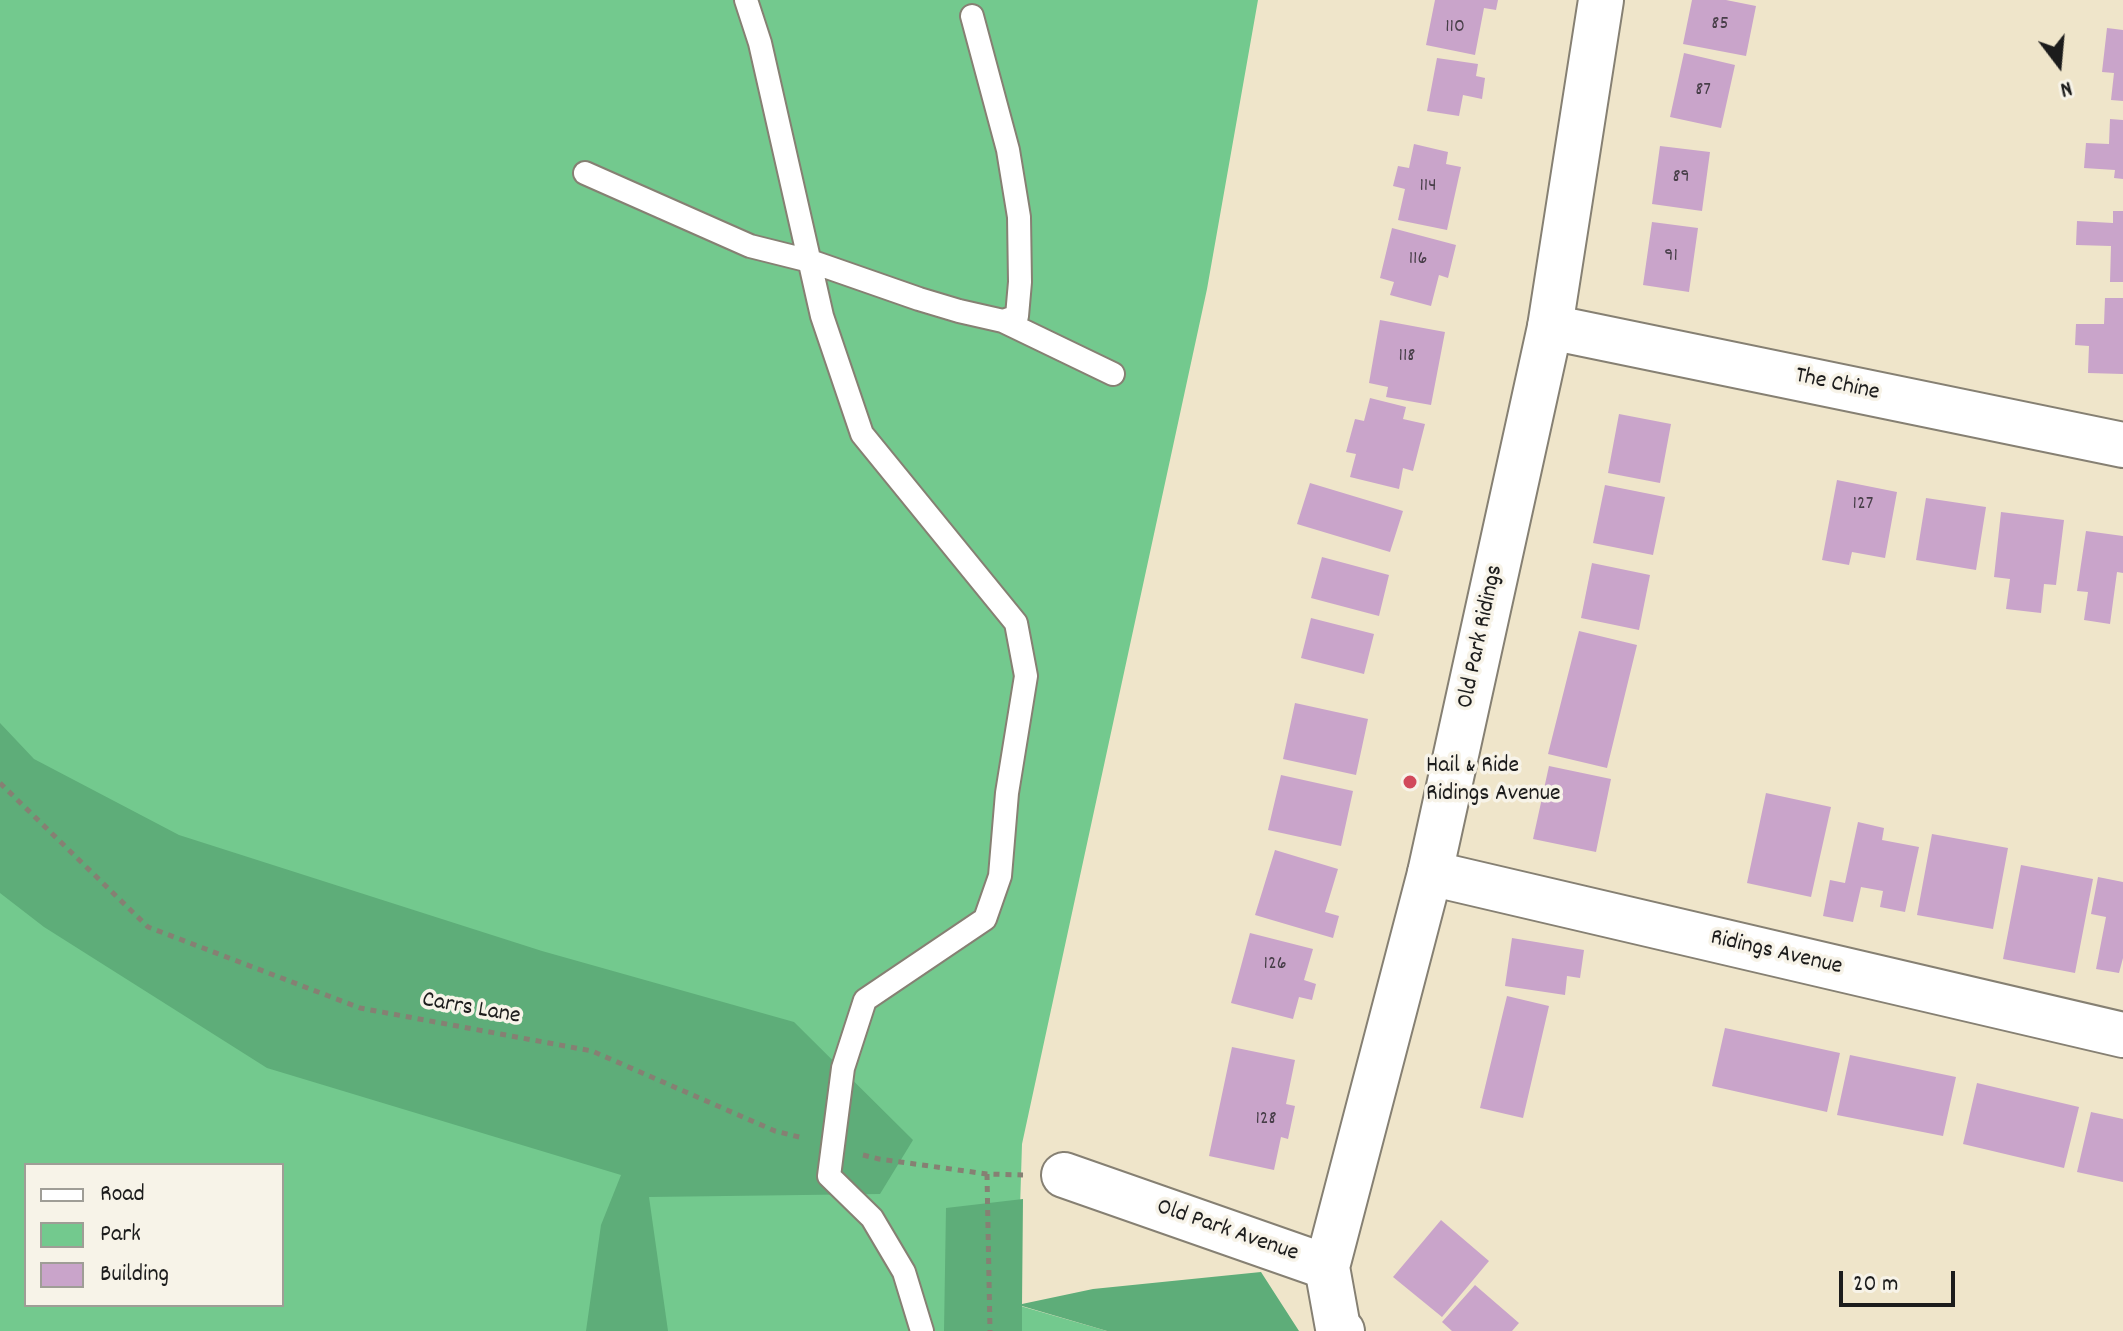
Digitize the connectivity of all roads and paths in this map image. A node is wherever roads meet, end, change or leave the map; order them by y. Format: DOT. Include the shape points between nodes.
graph roads {
  1 [pos="746,0"];
  2 [pos="1601,0"];
  3 [pos="972,16"];
  4 [pos="585,173"];
  5 [pos="810,261"];
  6 [pos="1003,321"];
  7 [pos="1550,327"];
  8 [pos="1113,374"];
  9 [pos="2123,445"];
  10 [pos="0,783"];
  11 [pos="1430,873"];
  12 [pos="2123,1035"];
  13 [pos="834,1147"];
  14 [pos="1064,1175"];
  15 [pos="1327,1267"];
  16 [pos="922,1331"];
  17 [pos="990,1331"];
  18 [pos="1342,1331"];
  1 -- 5 [label="lane"];
  2 -- 7 [label="street, Old Park Ridings"];
  3 -- 6 [label="lane" via="1008,150 1019,217 1017,316"];
  4 -- 5 [label="lane" via="750,246"];
  5 -- 6 [label="lane"];
  5 -- 13 [label="lane" via="822,316 862,434 1016,623 1026,676 1000,876 985,919 865,1000 843,1068"];
  6 -- 8 [label="lane"];
  7 -- 9 [label="street, The Chine"];
  7 -- 11 [label="street, Old Park Ridings"];
  10 -- 13 [label="path, Carrs Lane" via="148,927 360,1008 592,1051 775,1131"];
  11 -- 12 [label="street, Ridings Avenue"];
  11 -- 15 [label="street, Old Park Ridings"];
  13 -- 16 [label="lane" via="829,1176 872,1218 904,1272"];
  13 -- 17 [label="path, Carrs Lane" via="987,1174"];
  14 -- 15 [label="street, Old Park Avenue"];
  15 -- 18 [label="street, Old Park Avenue"];
}
